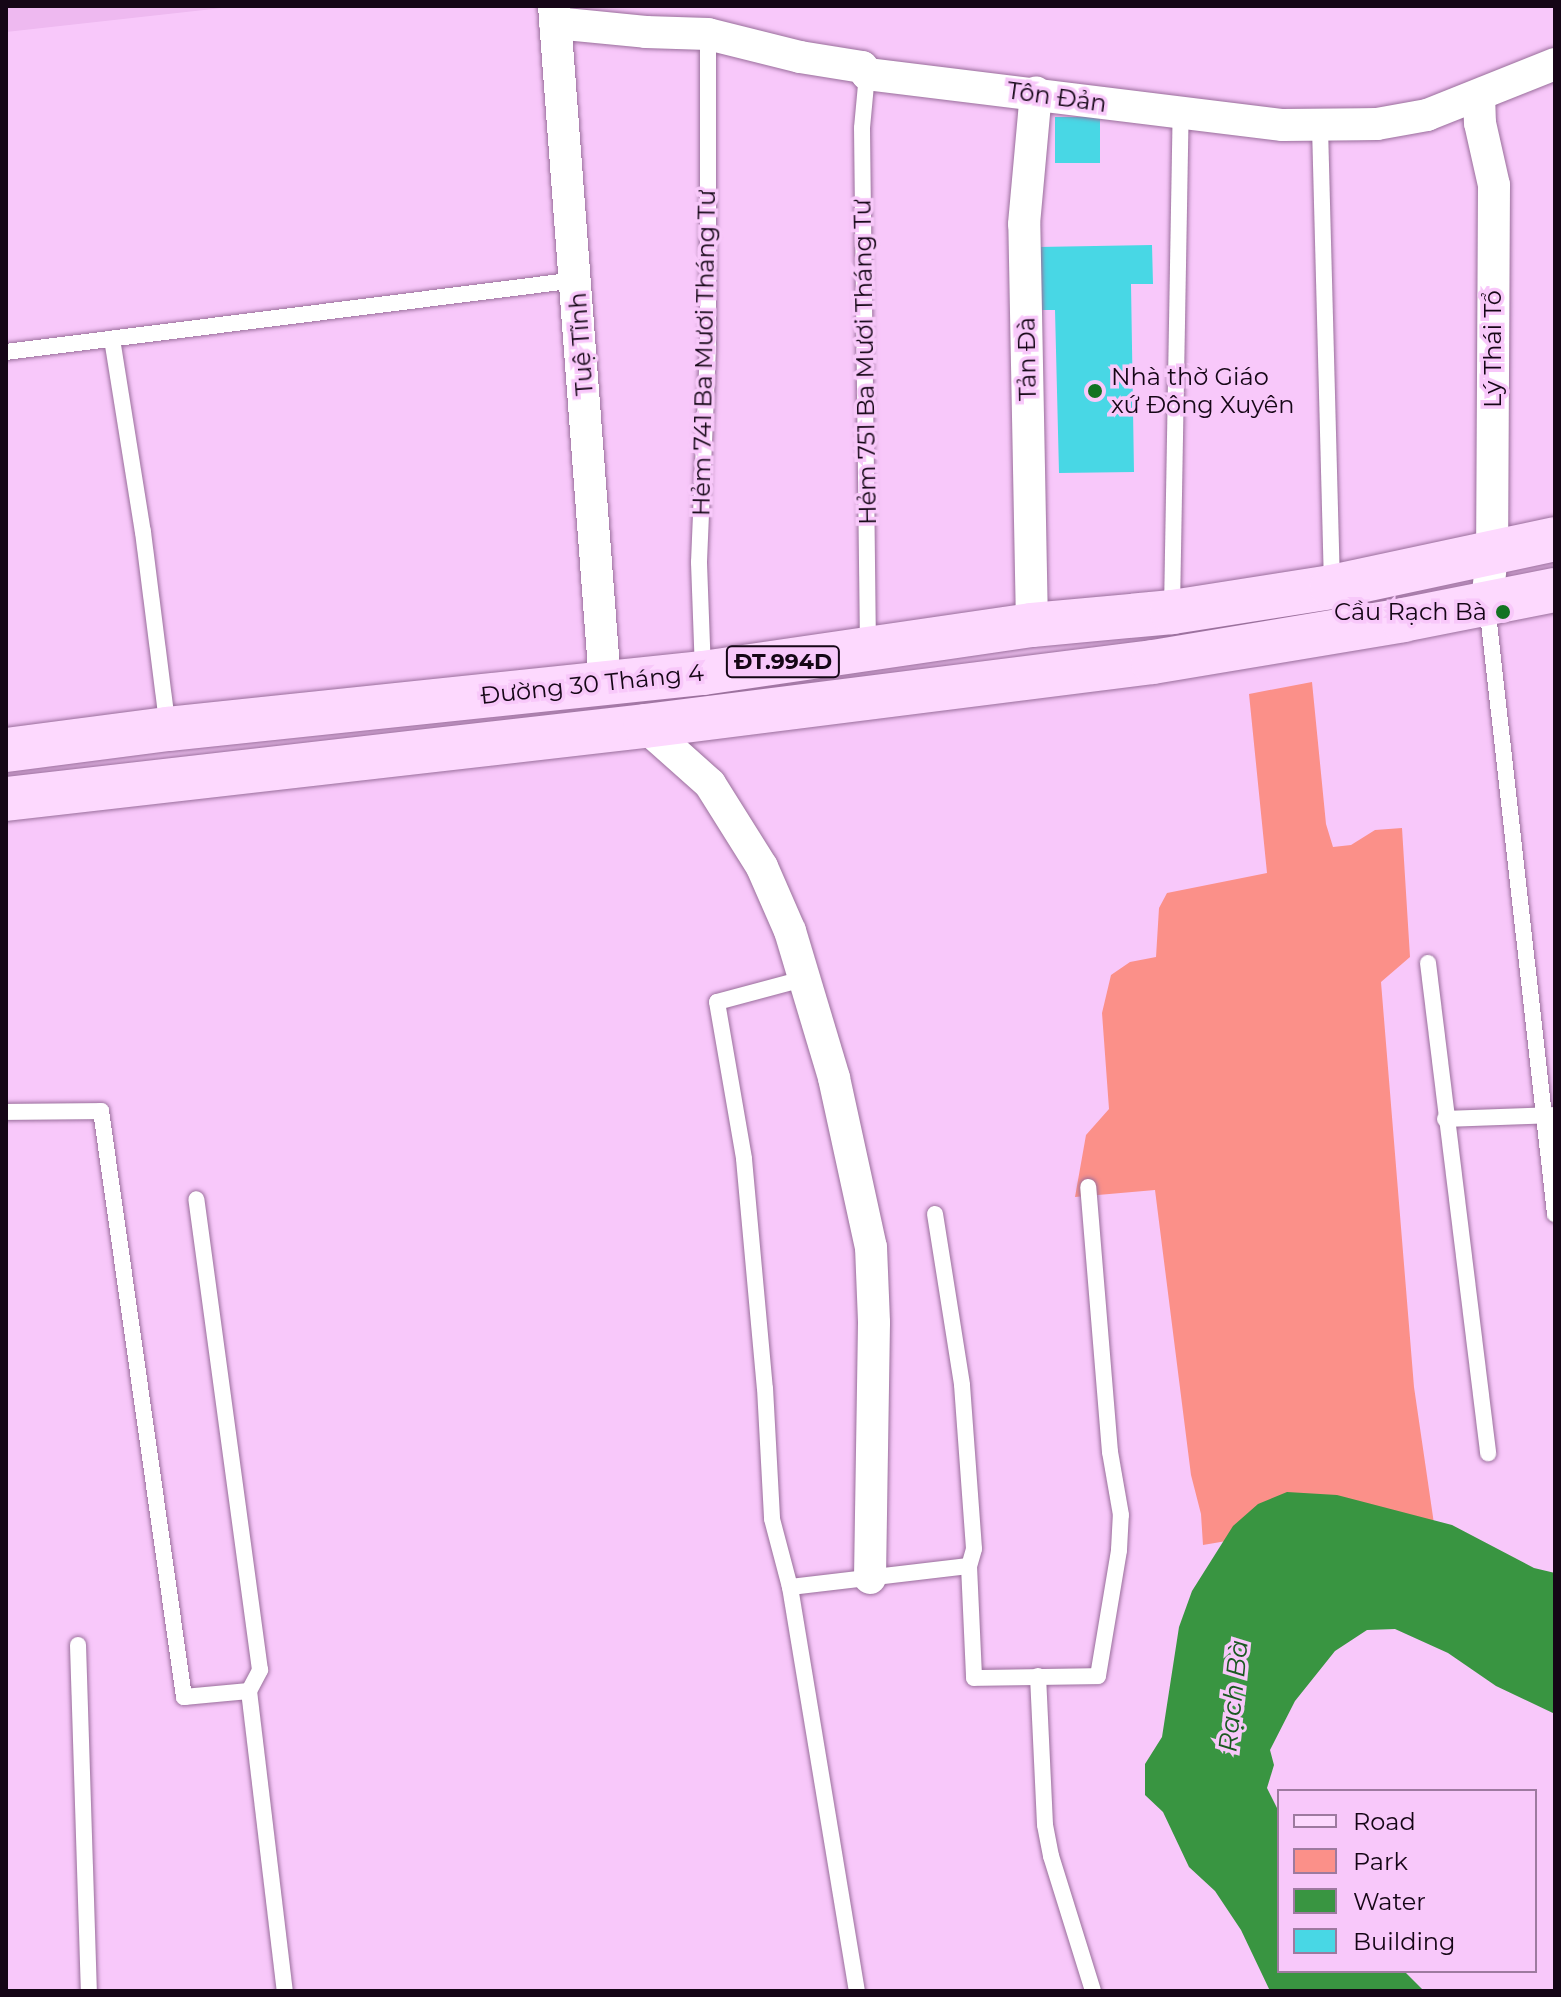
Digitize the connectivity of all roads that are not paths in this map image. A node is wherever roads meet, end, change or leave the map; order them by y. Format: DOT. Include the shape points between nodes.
graph roads {
  1 [pos="555,15"];
  2 [pos="708,34"];
  3 [pos="1555,64"];
  4 [pos="867,74"];
  5 [pos="1036,93"];
  6 [pos="1479,95"];
  7 [pos="1181,114"];
  8 [pos="1320,127"];
  9 [pos="577,280"];
  10 [pos="112,339"];
  11 [pos="6,352"];
  12 [pos="1555,539"];
  13 [pos="1492,553"];
  14 [pos="1332,587"];
  15 [pos="1555,590"];
  16 [pos="1487,604"];
  17 [pos="1172,612"];
  18 [pos="1108,618"];
  19 [pos="1032,625"];
  20 [pos="868,650"];
  21 [pos="1113,666"];
  22 [pos="703,673"];
  23 [pos="605,682"];
  24 [pos="706,718"];
  25 [pos="628,728"];
  26 [pos="168,729"];
  27 [pos="6,750"];
  28 [pos="6,799"];
  29 [pos="1428,963"];
  30 [pos="803,979"];
  31 [pos="6,1112"];
  32 [pos="1550,1116"];
  33 [pos="1445,1119"];
  34 [pos="1088,1187"];
  35 [pos="196,1199"];
  36 [pos="935,1214"];
  37 [pos="1555,1214"];
  38 [pos="1488,1453"];
  39 [pos="969,1566"];
  40 [pos="870,1578"];
  41 [pos="790,1587"];
  42 [pos="78,1645"];
  43 [pos="1038,1676"];
  44 [pos="249,1691"];
  45 [pos="89,1991"];
  46 [pos="285,1991"];
  47 [pos="857,1991"];
  48 [pos="1093,1991"];
  1 -- 2 [label="street, Tôn Đản" via="646,32"];
  1 -- 9 [label="street, Tuệ Tĩnh"];
  2 -- 4 [label="street, Tôn Đản" via="862,67"];
  2 -- 22 [label="lane, Hẻm 741 Ba Mươi Tháng Tư" via="708,349 699,562"];
  3 -- 6 [label="street, Tôn Đản"];
  4 -- 5 [label="street, Tôn Đản"];
  4 -- 20 [label="lane, Hẻm 751 Ba Mươi Tháng Tư" via="862,128"];
  5 -- 7 [label="street, Tôn Đản"];
  5 -- 19 [label="street, Tản Đà" via="1024,224"];
  6 -- 8 [label="street, Tôn Đản" via="1427,115"];
  6 -- 13 [label="street, Lý Thái Tổ" via="1494,185"];
  7 -- 8 [label="street, Tôn Đản"];
  7 -- 17 [label="lane"];
  8 -- 14 [label="lane"];
  9 -- 10 [label="lane"];
  9 -- 23 [label="street, Tuệ Tĩnh"];
  10 -- 11 [label="lane"];
  10 -- 26 [label="lane"];
  12 -- 13 [label="main road, Đường 30 Tháng 4 / ĐT.994D"];
  13 -- 14 [label="main road, Đường 30 Tháng 4 / ĐT.994D"];
  13 -- 16 [label="street, Lý Thái Tổ"];
  14 -- 17 [label="main road, Đường 30 Tháng 4 / ĐT.994D"];
  15 -- 16 [label="main road, Đường 30 Tháng 4 / ĐT.994D"];
  16 -- 21 [label="main road, Đường 30 Tháng 4 / ĐT.994D"];
  16 -- 32 [label="lane"];
  17 -- 18 [label="main road, Đường 30 Tháng 4 / ĐT.994D"];
  18 -- 19 [label="main road, Đường 30 Tháng 4 / ĐT.994D"];
  18 -- 21 [label="main road"];
  19 -- 20 [label="main road, Đường 30 Tháng 4 / ĐT.994D"];
  20 -- 22 [label="main road, Đường 30 Tháng 4 / ĐT.994D"];
  21 -- 24 [label="main road, Đường 30 Tháng 4 / ĐT.994D"];
  22 -- 23 [label="main road, Đường 30 Tháng 4 / ĐT.994D"];
  22 -- 24 [label="main road"];
  23 -- 25 [label="main road"];
  23 -- 26 [label="main road, Đường 30 Tháng 4 / ĐT.994D"];
  24 -- 25 [label="main road, Đường 30 Tháng 4 / ĐT.994D"];
  25 -- 28 [label="main road, Đường 30 Tháng 4 / ĐT.994D"];
  25 -- 30 [label="street" via="710,784 762,867 790,931"];
  26 -- 27 [label="main road, Đường 30 Tháng 4 / ĐT.994D"];
  29 -- 33 [label="lane"];
  30 -- 40 [label="street" via="834,1078 871,1247"];
  30 -- 41 [label="lane" via="717,1002 744,1159 772,1519"];
  31 -- 44 [label="lane" via="101,1111 184,1697"];
  32 -- 33 [label="lane"];
  32 -- 37 [label="lane"];
  33 -- 38 [label="lane"];
  34 -- 43 [label="lane" via="1110,1452 1121,1515 1119,1550 1098,1676"];
  35 -- 44 [label="lane" via="260,1670"];
  36 -- 39 [label="lane" via="962,1385 974,1549"];
  39 -- 40 [label="lane"];
  39 -- 43 [label="lane" via="974,1678"];
  40 -- 41 [label="lane"];
  41 -- 47 [label="lane"];
  42 -- 45 [label="lane"];
  43 -- 48 [label="lane" via="1045,1825"];
  44 -- 46 [label="lane"];
}
